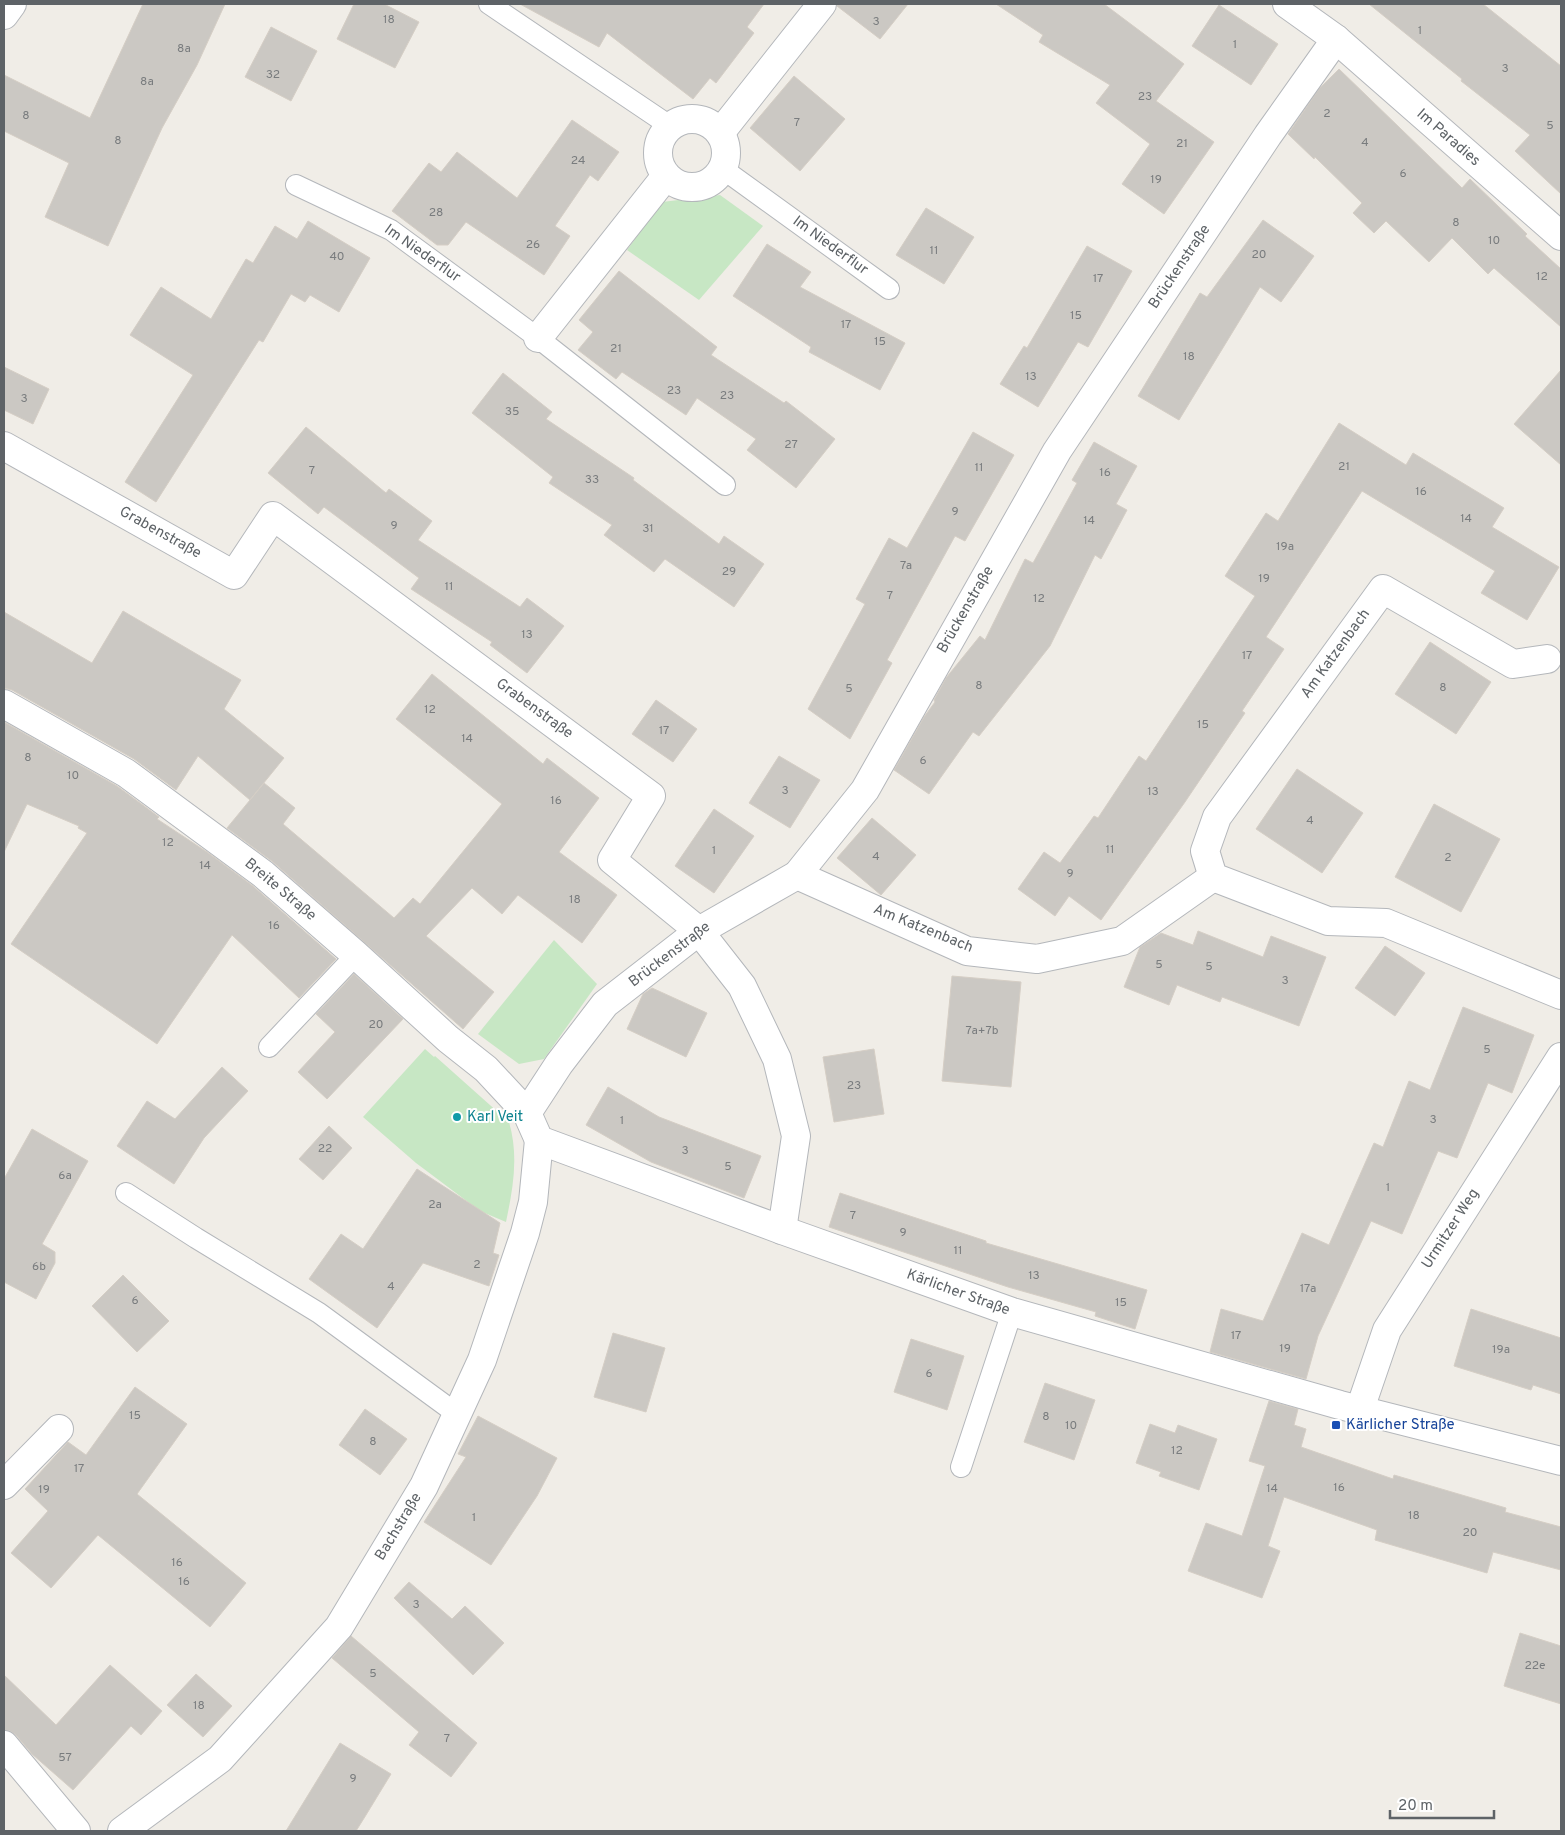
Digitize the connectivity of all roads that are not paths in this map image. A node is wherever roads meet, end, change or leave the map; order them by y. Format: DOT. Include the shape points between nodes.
graph roads {
  1 [pos="12,4"];
  2 [pos="489,4"];
  3 [pos="822,4"];
  4 [pos="1287,4"];
  5 [pos="4,15"];
  6 [pos="1336,39"];
  7 [pos="670,126"];
  8 [pos="720,133"];
  9 [pos="723,169"];
  10 [pos="666,176"];
  11 [pos="296,185"];
  12 [pos="1561,236"];
  13 [pos="889,289"];
  14 [pos="538,338"];
  15 [pos="4,446"];
  16 [pos="725,485"];
  17 [pos="1547,659"];
  18 [pos="4,704"];
  19 [pos="797,875"];
  20 [pos="1214,877"];
  21 [pos="699,931"];
  22 [pos="356,955"];
  23 [pos="1561,995"];
  24 [pos="269,1047"];
  25 [pos="1561,1057"];
  26 [pos="526,1113"];
  27 [pos="539,1140"];
  28 [pos="126,1193"];
  29 [pos="782,1230"];
  30 [pos="1012,1312"];
  31 [pos="1360,1409"];
  32 [pos="457,1414"];
  33 [pos="59,1429"];
  34 [pos="1561,1461"];
  35 [pos="961,1467"];
  36 [pos="4,1484"];
  37 [pos="4,1745"];
  38 [pos="76,1831"];
  39 [pos="122,1831"];
  1 -- 5 [label="street"];
  2 -- 7 [label="lane"];
  3 -- 8 [label="street"];
  4 -- 6 [label="street, Im Paradies"];
  6 -- 12 [label="street, Im Paradies"];
  6 -- 19 [label="street, Brückenstraße" via="1057,451 865,790"];
  7 -- 8 [label="street" via="694,118 706,121"];
  7 -- 10 [label="street" via="661,137 657,150 659,164"];
  8 -- 9 [label="street" via="727,154"];
  9 -- 10 [label="street" via="711,181 689,188"];
  9 -- 13 [label="lane, Im Niederflur"];
  10 -- 14 [label="street"];
  11 -- 14 [label="lane, Im Niederflur" via="392,230"];
  14 -- 16 [label="lane, Im Niederflur"];
  15 -- 21 [label="street, Grabenstraße" via="234,575 273,516 651,796 612,860"];
  17 -- 20 [label="street, Am Katzenbach" via="1513,664 1383,589 1217,817 1205,851"];
  18 -- 22 [label="street, Breite Straße" via="126,773 263,874"];
  19 -- 20 [label="street, Am Katzenbach" via="967,951 1037,959 1122,941"];
  19 -- 21 [label="street, Brückenstraße"];
  20 -- 23 [label="street" via="1328,921 1386,923"];
  21 -- 26 [label="street, Brückenstraße" via="605,1004"];
  21 -- 29 [label="street, Grabenstraße" via="742,986 776,1059 796,1136"];
  22 -- 24 [label="lane"];
  22 -- 26 [label="street, Breite Straße" via="486,1069"];
  25 -- 31 [label="street, Urmitzer Weg" via="1387,1330"];
  26 -- 27 [label="street"];
  27 -- 29 [label="street, Kärlicher Straße"];
  27 -- 32 [label="street, Bachstraße" via="533,1202 524,1233 482,1360"];
  28 -- 32 [label="lane" via="319,1313"];
  29 -- 30 [label="street, Kärlicher Straße"];
  30 -- 31 [label="street, Kärlicher Straße"];
  30 -- 35 [label="lane"];
  31 -- 34 [label="street, Kärlicher Straße"];
  32 -- 39 [label="street, Bachstraße" via="424,1486 339,1627 220,1760"];
  33 -- 36 [label="street"];
  37 -- 38 [label="street"];
}
